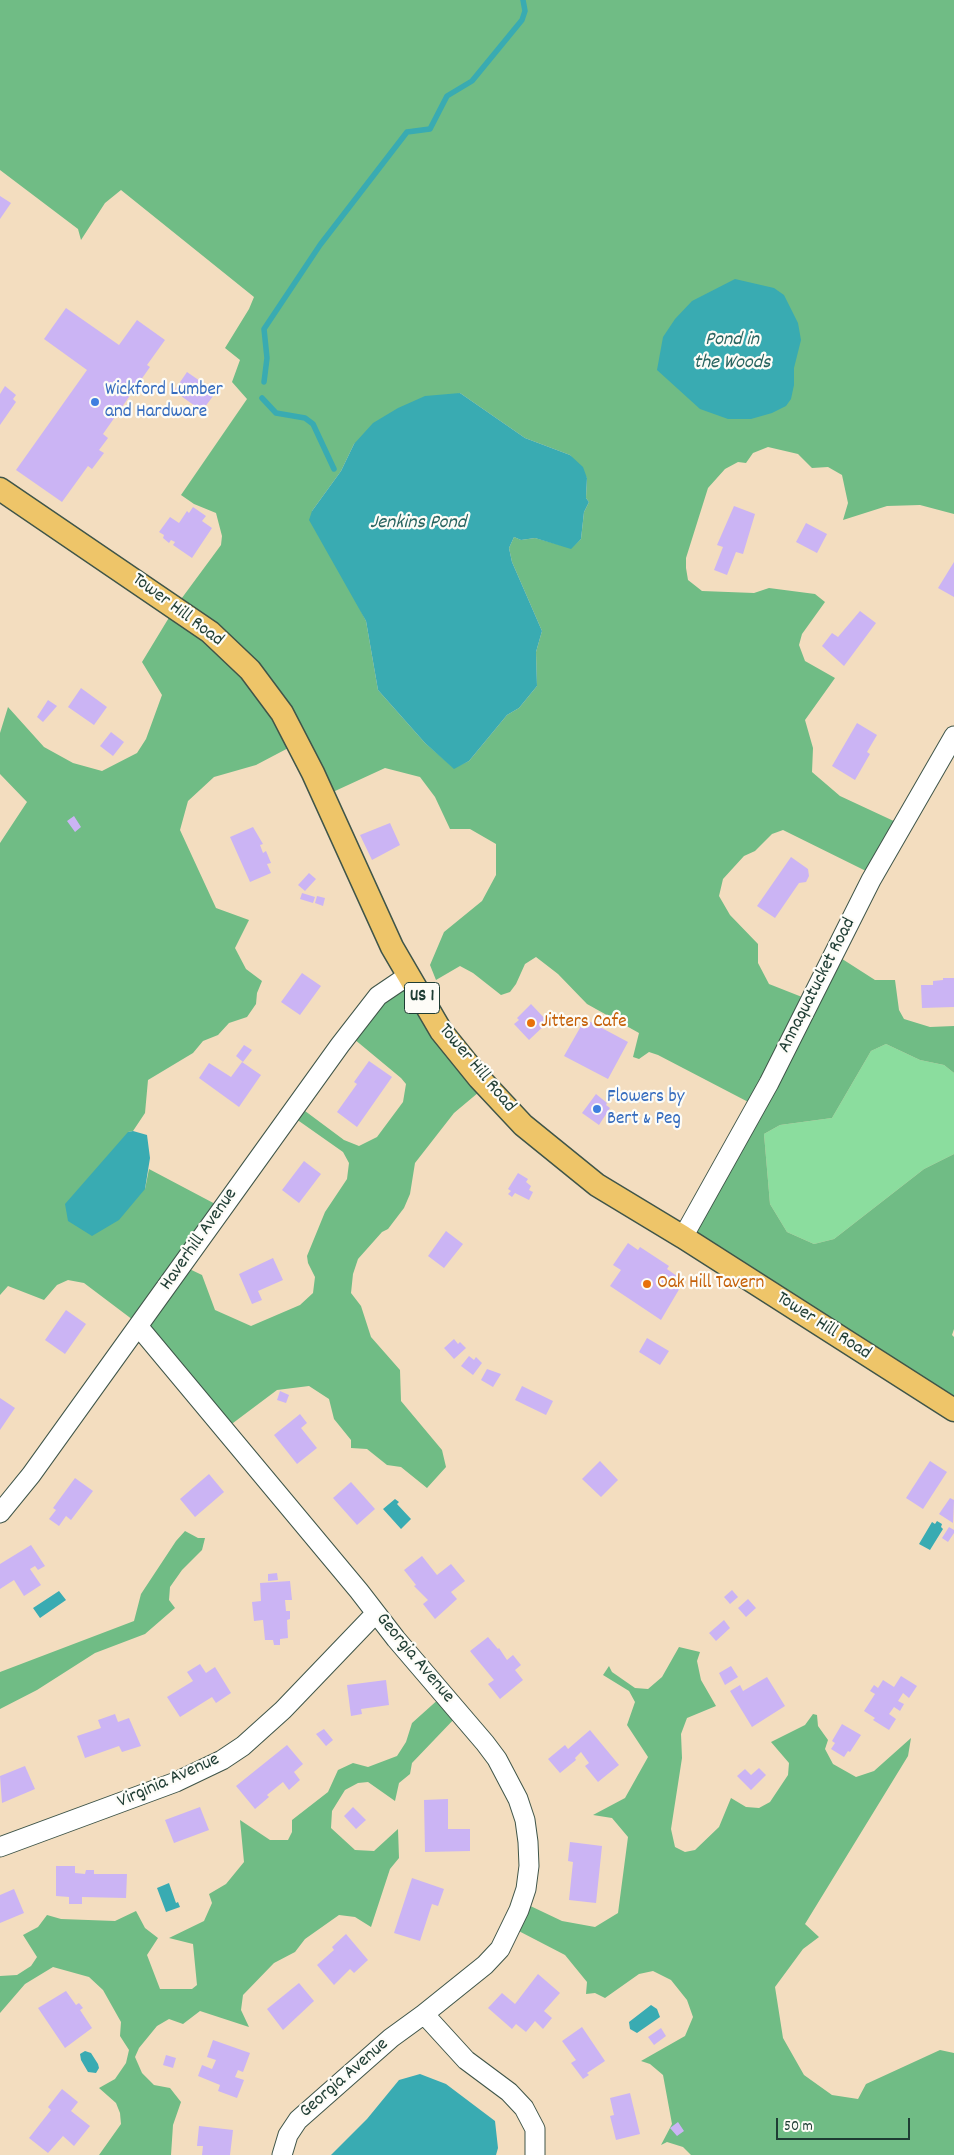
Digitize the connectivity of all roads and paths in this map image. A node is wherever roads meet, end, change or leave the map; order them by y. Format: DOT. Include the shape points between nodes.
graph roads {
  1 [pos="0,489"];
  2 [pos="954,736"];
  3 [pos="408,975"];
  4 [pos="683,1237"];
  5 [pos="138,1326"];
  6 [pos="954,1410"];
  7 [pos="0,1513"];
  8 [pos="376,1613"];
  9 [pos="0,1847"];
  10 [pos="424,2014"];
  11 [pos="282,2155"];
  12 [pos="535,2155"];
  1 -- 3 [label="main road, Tower Hill Road / US 1" via="210,632 250,670 282,713"];
  2 -- 4 [label="street, Annaquatucket Road" via="871,880 769,1082"];
  3 -- 4 [label="main road, Tower Hill Road / US 1" via="441,1031 523,1125 597,1185"];
  3 -- 5 [label="street, Haverhill Avenue" via="378,996 340,1045"];
  4 -- 6 [label="main road, Tower Hill Road / US 1"];
  5 -- 7 [label="street, Haverhill Avenue"];
  5 -- 8 [label="street, Georgia Avenue"];
  8 -- 9 [label="street, Virginia Avenue" via="283,1710 222,1760 176,1782"];
  8 -- 10 [label="street, Georgia Avenue" via="497,1759 518,1799 528,1842 526,1889 500,1949"];
  10 -- 11 [label="street, Georgia Avenue" via="391,2038 298,2120 288,2134"];
  10 -- 12 [label="street" via="466,2060 509,2092 524,2108 535,2129"];
}
